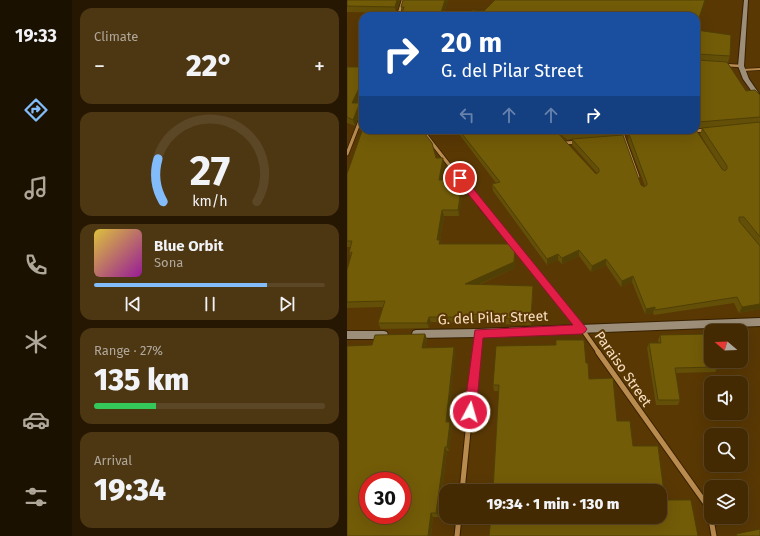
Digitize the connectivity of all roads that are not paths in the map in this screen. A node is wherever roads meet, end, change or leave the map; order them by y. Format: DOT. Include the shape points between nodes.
graph roads {
  1 [pos="403,0"];
  2 [pos="747,0"];
  3 [pos="399,12"];
  4 [pos="718,64"];
  5 [pos="741,68"];
  6 [pos="760,69"];
  7 [pos="760,99"];
  8 [pos="359,123"];
  9 [pos="710,129"];
  10 [pos="700,130"];
  11 [pos="426,134"];
  12 [pos="623,134"];
  13 [pos="696,134"];
  14 [pos="632,136"];
  15 [pos="624,137"];
  16 [pos="698,137"];
  17 [pos="561,138"];
  18 [pos="617,138"];
  19 [pos="580,141"];
  20 [pos="566,143"];
  21 [pos="571,148"];
  22 [pos="347,154"];
  23 [pos="641,184"];
  24 [pos="760,322"];
  25 [pos="582,329"];
  26 [pos="478,333"];
  27 [pos="409,334"];
  28 [pos="393,335"];
  29 [pos="347,336"];
  30 [pos="463,484"];
  31 [pos="458,524"];
  32 [pos="457,536"];
  33 [pos="713,536"];
  1 -- 3 [label="street"];
  2 -- 5 [label="street"];
  4 -- 5 [label="street"];
  5 -- 6 [label="lane"];
  5 -- 7 [label="street"];
  8 -- 22 [label="street"];
  9 -- 10 [label="street"];
  11 -- 25 [label="street, Paraiso Street" via="507,239"];
  12 -- 15 [label="street"];
  13 -- 16 [label="street"];
  14 -- 15 [label="street"];
  15 -- 18 [label="street"];
  15 -- 23 [label="street"];
  17 -- 20 [label="street"];
  19 -- 20 [label="street"];
  20 -- 21 [label="street"];
  24 -- 25 [label="street, G. del Pilar Street"];
  25 -- 26 [label="street, G. del Pilar Street"];
  25 -- 33 [label="street, Paraiso Street" via="709,508"];
  26 -- 27 [label="street, G. del Pilar Street"];
  26 -- 30 [label="street"];
  28 -- 29 [label="street"];
  31 -- 32 [label="street"];
}
